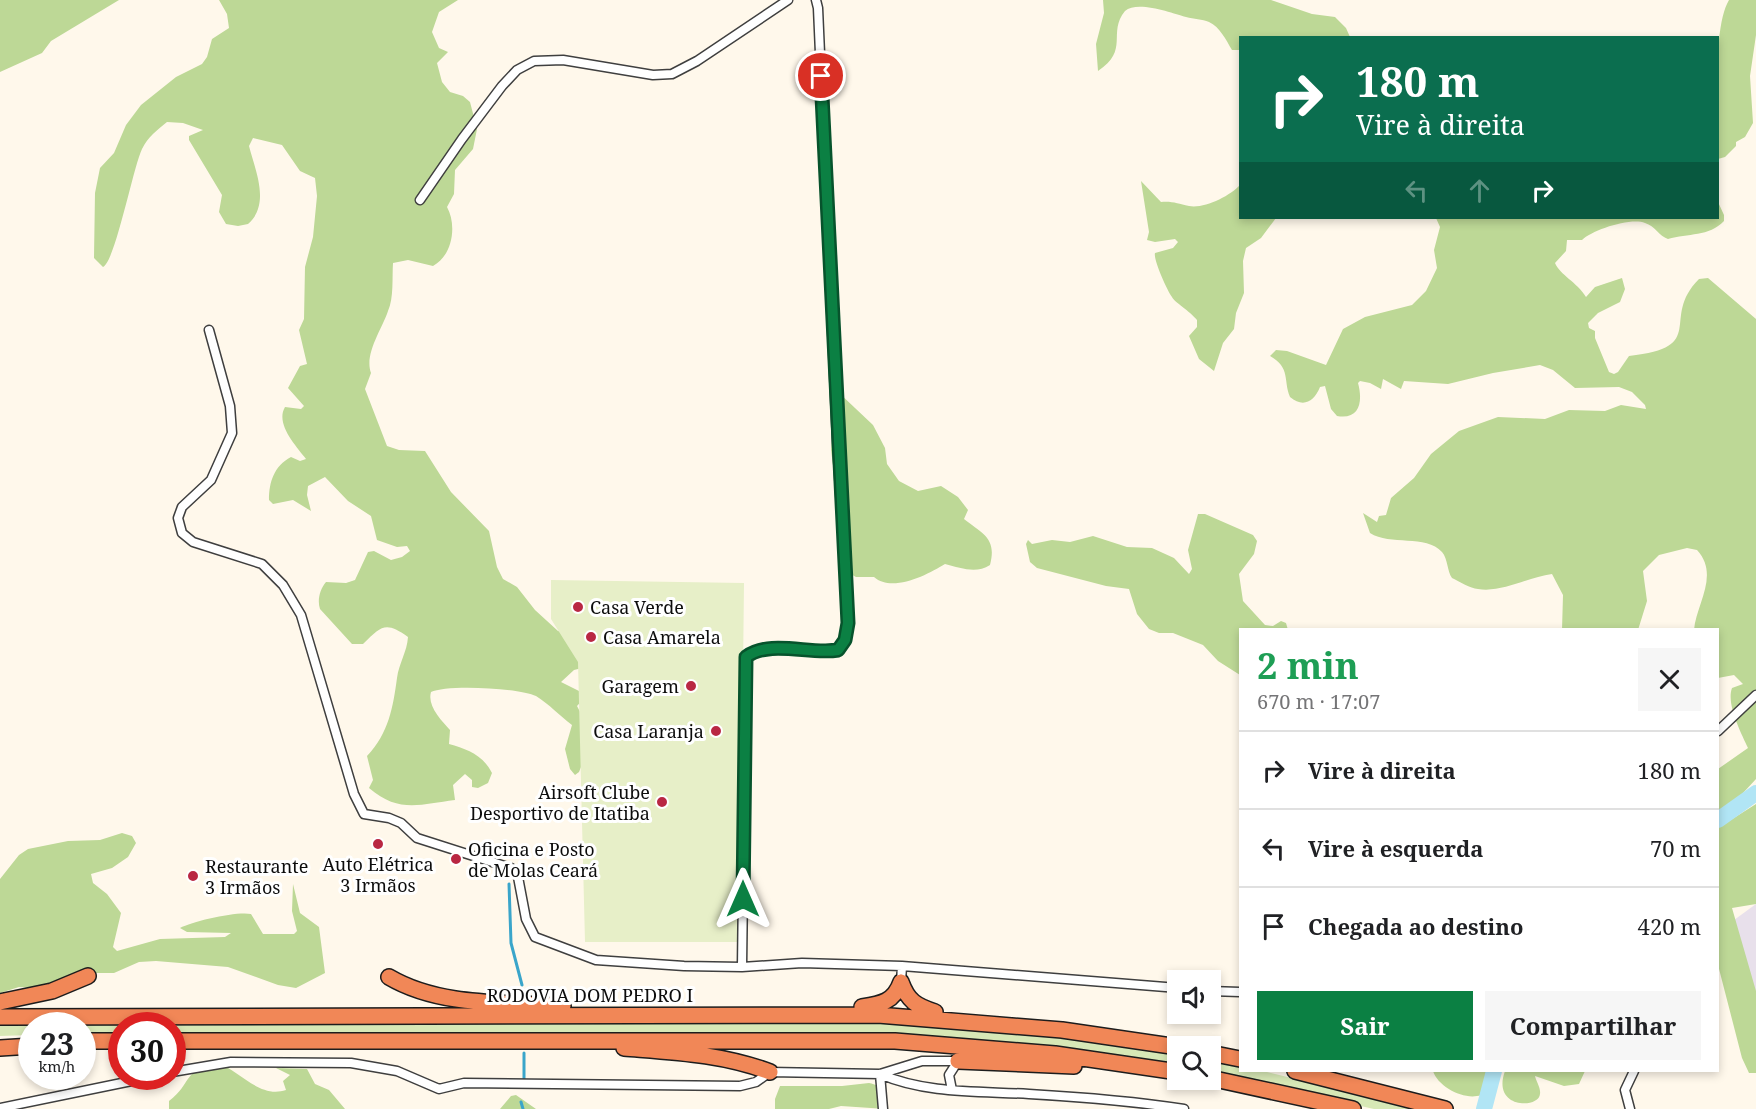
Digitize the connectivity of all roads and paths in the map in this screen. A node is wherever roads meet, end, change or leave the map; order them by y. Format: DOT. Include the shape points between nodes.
graph roads {
  1 [pos="788,0"];
  2 [pos="816,0"];
  3 [pos="420,200"];
  4 [pos="209,330"];
  5 [pos="1756,695"];
  6 [pos="1719,730"];
  7 [pos="742,966"];
  8 [pos="902,966"];
  9 [pos="88,976"];
  10 [pos="390,977"];
  11 [pos="901,982"];
  12 [pos="1167,987"];
  13 [pos="1221,991"];
  14 [pos="1239,992"];
  15 [pos="0,1002"];
  16 [pos="686,1014"];
  17 [pos="809,1015"];
  18 [pos="0,1017"];
  19 [pos="964,1020"];
  20 [pos="514,1039"];
  21 [pos="0,1041"];
  22 [pos="18,1041"];
  23 [pos="186,1041"];
  24 [pos="1167,1045"];
  25 [pos="18,1047"];
  26 [pos="0,1048"];
  27 [pos="1221,1055"];
  28 [pos="1239,1059"];
  29 [pos="957,1061"];
  30 [pos="186,1070"];
  31 [pos="1167,1071"];
  32 [pos="770,1072"];
  33 [pos="1167,1072"];
  34 [pos="1299,1072"];
  35 [pos="1634,1072"];
  36 [pos="880,1074"];
  37 [pos="1221,1080"];
  38 [pos="108,1086"];
  39 [pos="952,1090"];
  40 [pos="0,1108"];
  41 [pos="1443,1108"];
  42 [pos="883,1109"];
  43 [pos="1184,1109"];
  44 [pos="1353,1109"];
  45 [pos="1630,1109"];
  1 -- 3 [label="street" via="672,74 653,75 563,60 534,61 517,70 501,86"];
  2 -- 7 [label="street" via="848,623 845,640 838,650 821,653 767,649 746,657"];
  4 -- 7 [label="street" via="230,406 232,433 211,480 182,507 178,518 182,533 193,542 262,564 283,585 301,615 360,810 401,823 417,837 511,867 518,877 526,919 535,938 596,960"];
  5 -- 6 [label="street"];
  7 -- 8 [label="street"];
  8 -- 11 [label="street"];
  8 -- 12 [label="street"];
  9 -- 15 [label="highway" via="52,991"];
  10 -- 16 [label="highway" via="421,993 456,999"];
  11 -- 17 [label="highway" via="892,998 882,1004"];
  11 -- 19 [label="highway" via="909,1000 918,1007"];
  13 -- 14 [label="street"];
  16 -- 17 [label="highway, RODOVIA DOM PEDRO I"];
  16 -- 18 [label="highway, RODOVIA DOM PEDRO I"];
  17 -- 19 [label="highway, RODOVIA DOM PEDRO I" via="878,1014"];
  19 -- 24 [label="highway, RODOVIA DOM PEDRO I"];
  20 -- 23 [label="highway"];
  20 -- 31 [label="highway" via="895,1041 1055,1054"];
  20 -- 32 [label="highway" via="706,1055"];
  21 -- 22 [label="highway"];
  25 -- 26 [label="highway"];
  27 -- 28 [label="highway"];
  29 -- 33 [label="highway"];
  29 -- 36 [label="street" via="922,1061"];
  29 -- 39 [label="street" via="949,1075"];
  30 -- 32 [label="street" via="231,1062 351,1063 397,1071 439,1089 464,1083 740,1086 756,1082"];
  32 -- 36 [label="street"];
  34 -- 41 [label="highway"];
  35 -- 45 [label="street" via="1625,1090"];
  36 -- 39 [label="street" via="905,1084"];
  36 -- 42 [label="street"];
  37 -- 44 [label="highway"];
  38 -- 40 [label="street"];
  39 -- 43 [label="street" via="1088,1097"];
}
